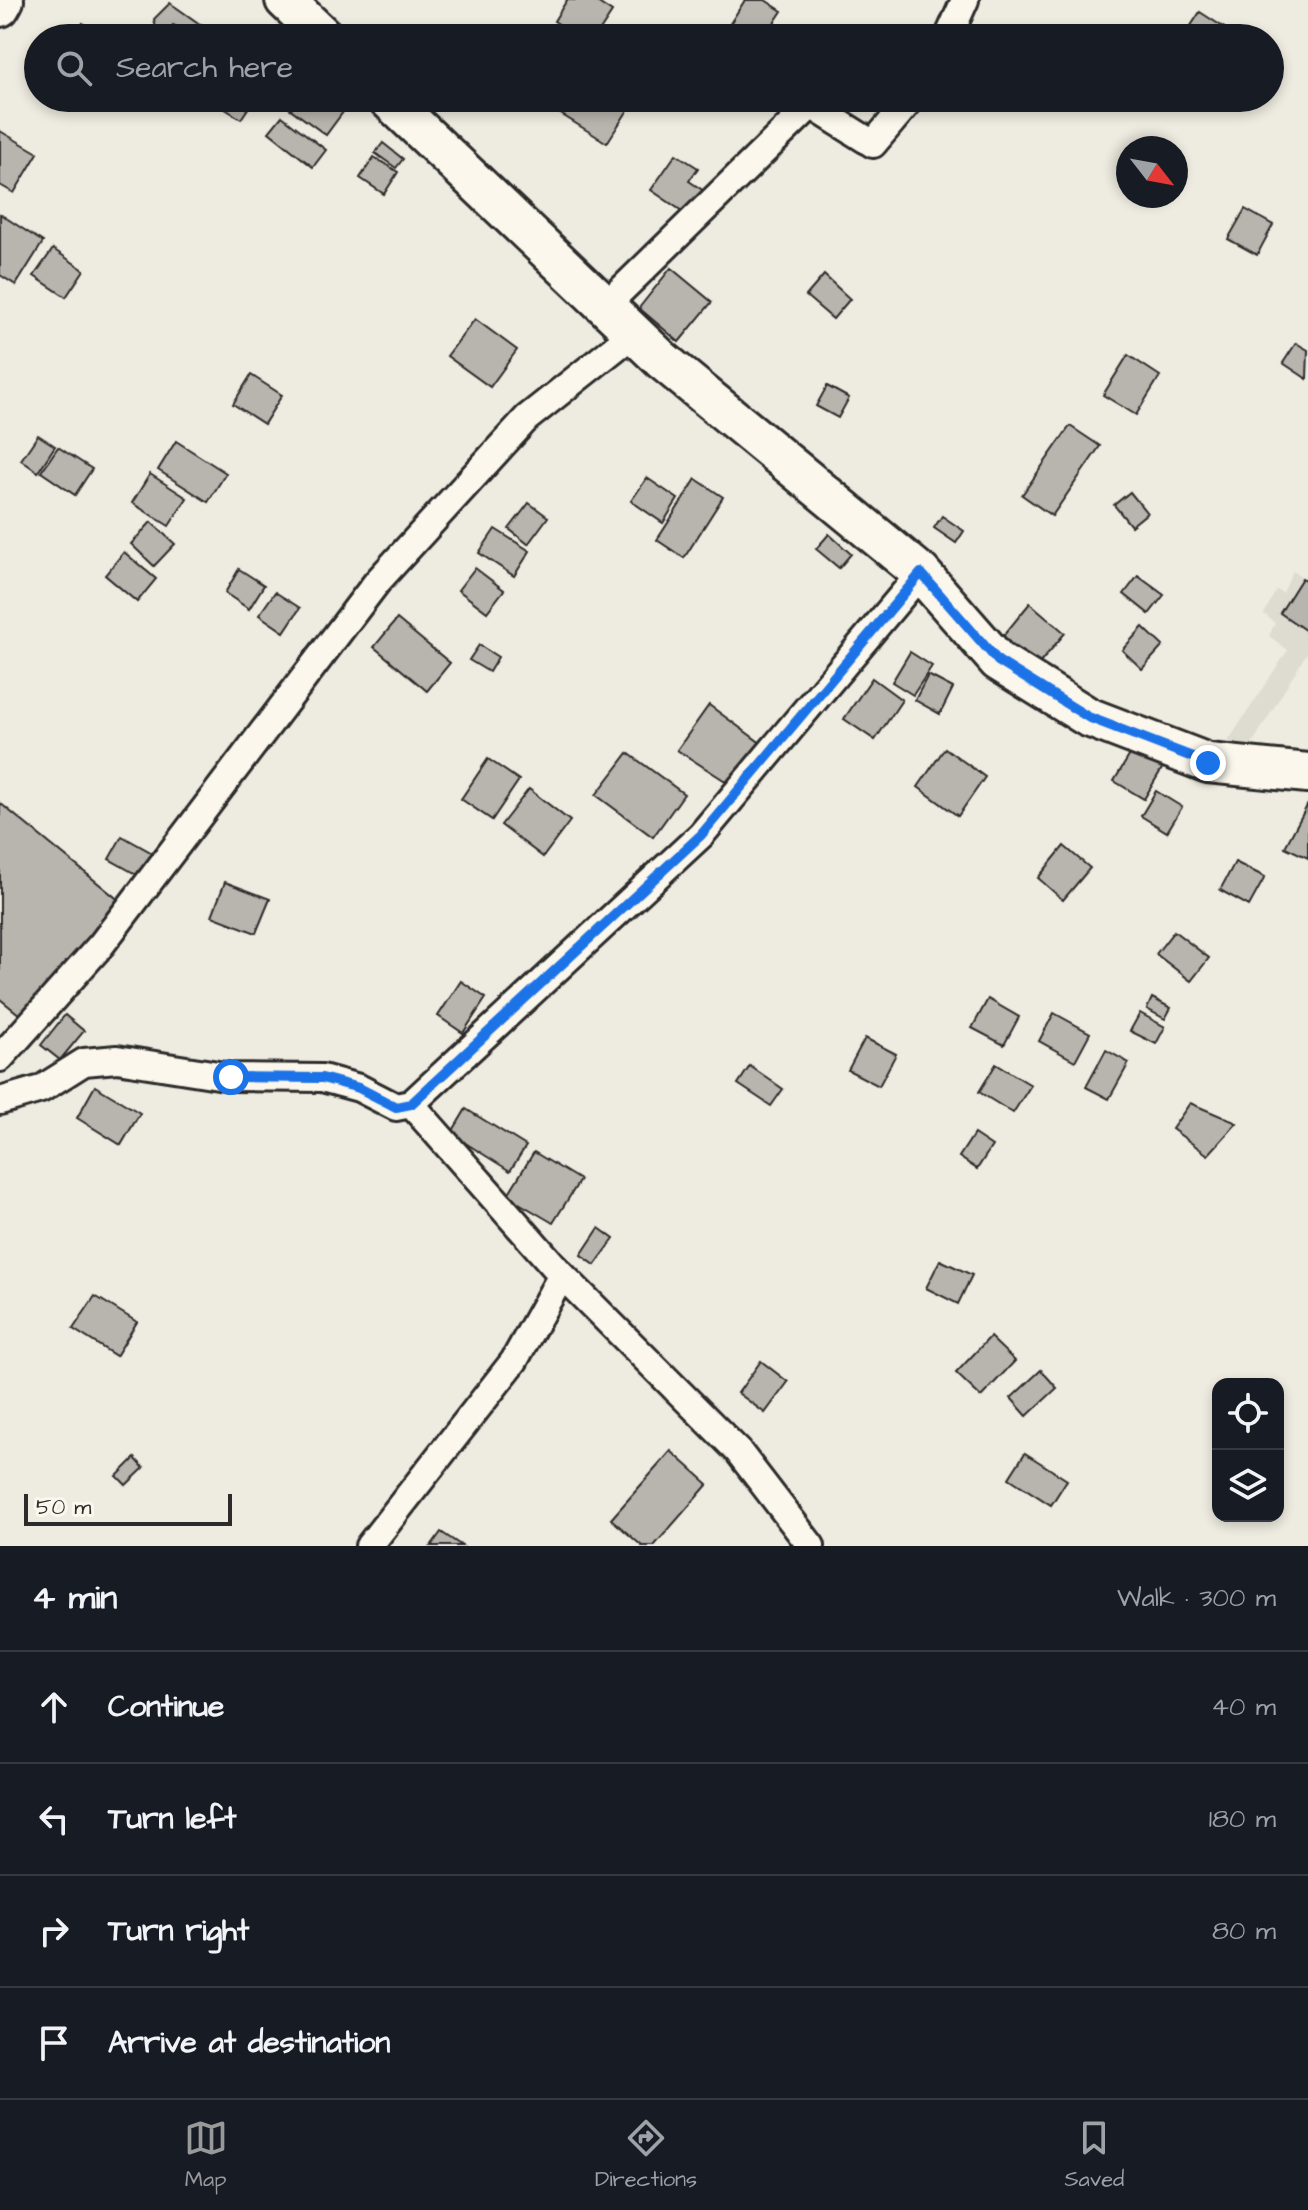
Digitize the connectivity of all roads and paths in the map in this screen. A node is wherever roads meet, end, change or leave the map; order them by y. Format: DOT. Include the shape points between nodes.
graph roads {
  1 [pos="4,0"];
  2 [pos="285,0"];
  3 [pos="965,0"];
  4 [pos="0,7"];
  5 [pos="310,24"];
  6 [pos="954,24"];
  7 [pos="402,112"];
  8 [pos="804,112"];
  9 [pos="822,112"];
  10 [pos="900,112"];
  11 [pos="605,306"];
  12 [pos="634,333"];
  13 [pos="921,573"];
  14 [pos="1308,773"];
  15 [pos="0,1058"];
  16 [pos="0,1101"];
  17 [pos="411,1104"];
  18 [pos="562,1275"];
  19 [pos="369,1546"];
  20 [pos="811,1546"];
  1 -- 4 [label="main road"];
  2 -- 5 [label="main road"];
  3 -- 6 [label="street"];
  7 -- 11 [label="main road"];
  8 -- 11 [label="street"];
  9 -- 10 [label="street" via="873,144"];
  11 -- 12 [label="main road"];
  12 -- 13 [label="main road"];
  12 -- 15 [label="street" via="527,418 377,582 101,945"];
  13 -- 14 [label="main road" via="998,661 1088,717 1208,763"];
  13 -- 17 [label="street" via="701,835"];
  16 -- 17 [label="street" via="41,1089 84,1062 117,1059 231,1077 322,1078 359,1088 396,1107"];
  17 -- 18 [label="street"];
  18 -- 19 [label="street" via="514,1361"];
  18 -- 20 [label="street" via="738,1451"];
}
